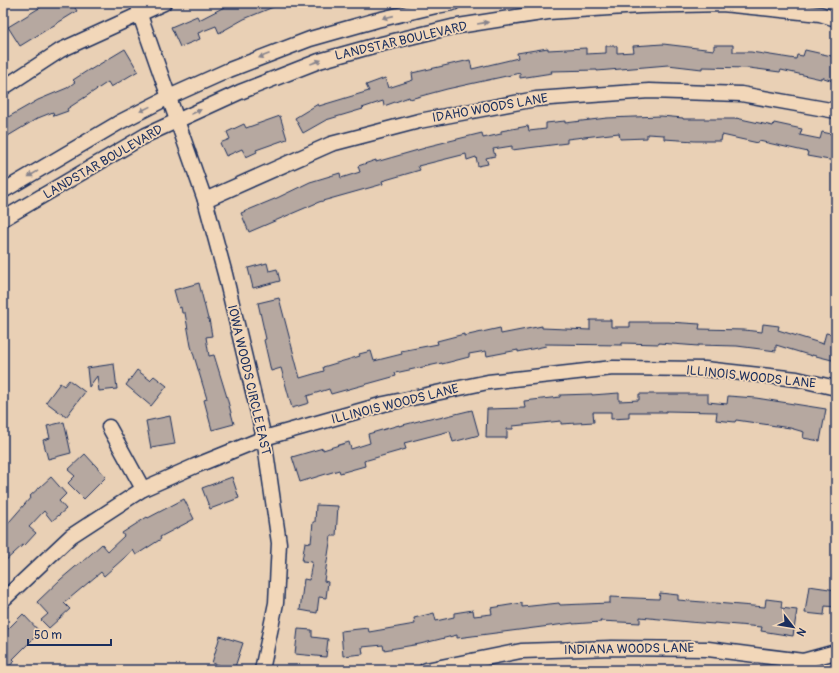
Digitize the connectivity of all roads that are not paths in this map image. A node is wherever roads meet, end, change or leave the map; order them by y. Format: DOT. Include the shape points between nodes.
graph roads {
  1 [pos="164,3"];
  2 [pos="453,3"];
  3 [pos="640,4"];
  4 [pos="139,9"];
  5 [pos="836,19"];
  6 [pos="3,88"];
  7 [pos="169,98"];
  8 [pos="836,111"];
  9 [pos="177,120"];
  10 [pos="3,191"];
  11 [pos="205,200"];
  12 [pos="3,219"];
  13 [pos="836,388"];
  14 [pos="109,427"];
  15 [pos="264,438"];
  16 [pos="143,489"];
  17 [pos="3,600"];
  18 [pos="832,653"];
  19 [pos="263,670"];
  20 [pos="426,670"];
  1 -- 4 [label="street"];
  2 -- 7 [label="street, LANDSTAR BOULEVARD, one-way" via="377,20 310,39 229,70"];
  3 -- 5 [label="street, LANDSTAR BOULEVARD" via="722,4 820,14"];
  9 -- 3 [label="street, LANDSTAR BOULEVARD, one-way" via="319,61 373,46 452,27 548,12"];
  4 -- 6 [label="street" via="61,50"];
  4 -- 7 [label="street, IOWA WOODS CIRCLE EAST"];
  7 -- 9 [label="street, IOWA WOODS CIRCLE EAST"];
  7 -- 10 [label="street, LANDSTAR BOULEVARD, one-way" via="120,122"];
  8 -- 11 [label="street, IDAHO WOODS LANE" via="741,94 649,91 536,99 419,121 331,144"];
  9 -- 11 [label="street, IOWA WOODS CIRCLE EAST"];
  9 -- 12 [label="street, LANDSTAR BOULEVARD" via="146,135"];
  11 -- 15 [label="street, IOWA WOODS CIRCLE EAST"];
  13 -- 15 [label="street, ILLINOIS WOODS LANE" via="797,379 705,369 613,368 488,382 384,404"];
  14 -- 16 [label="street"];
  15 -- 16 [label="street, ILLINOIS WOODS LANE"];
  15 -- 19 [label="street, IOWA WOODS CIRCLE EAST" via="279,543 276,603"];
  16 -- 17 [label="street, ILLINOIS WOODS LANE" via="71,536"];
  18 -- 20 [label="street, INDIANA WOODS LANE" via="803,661 708,649 612,648 521,651"];
}
